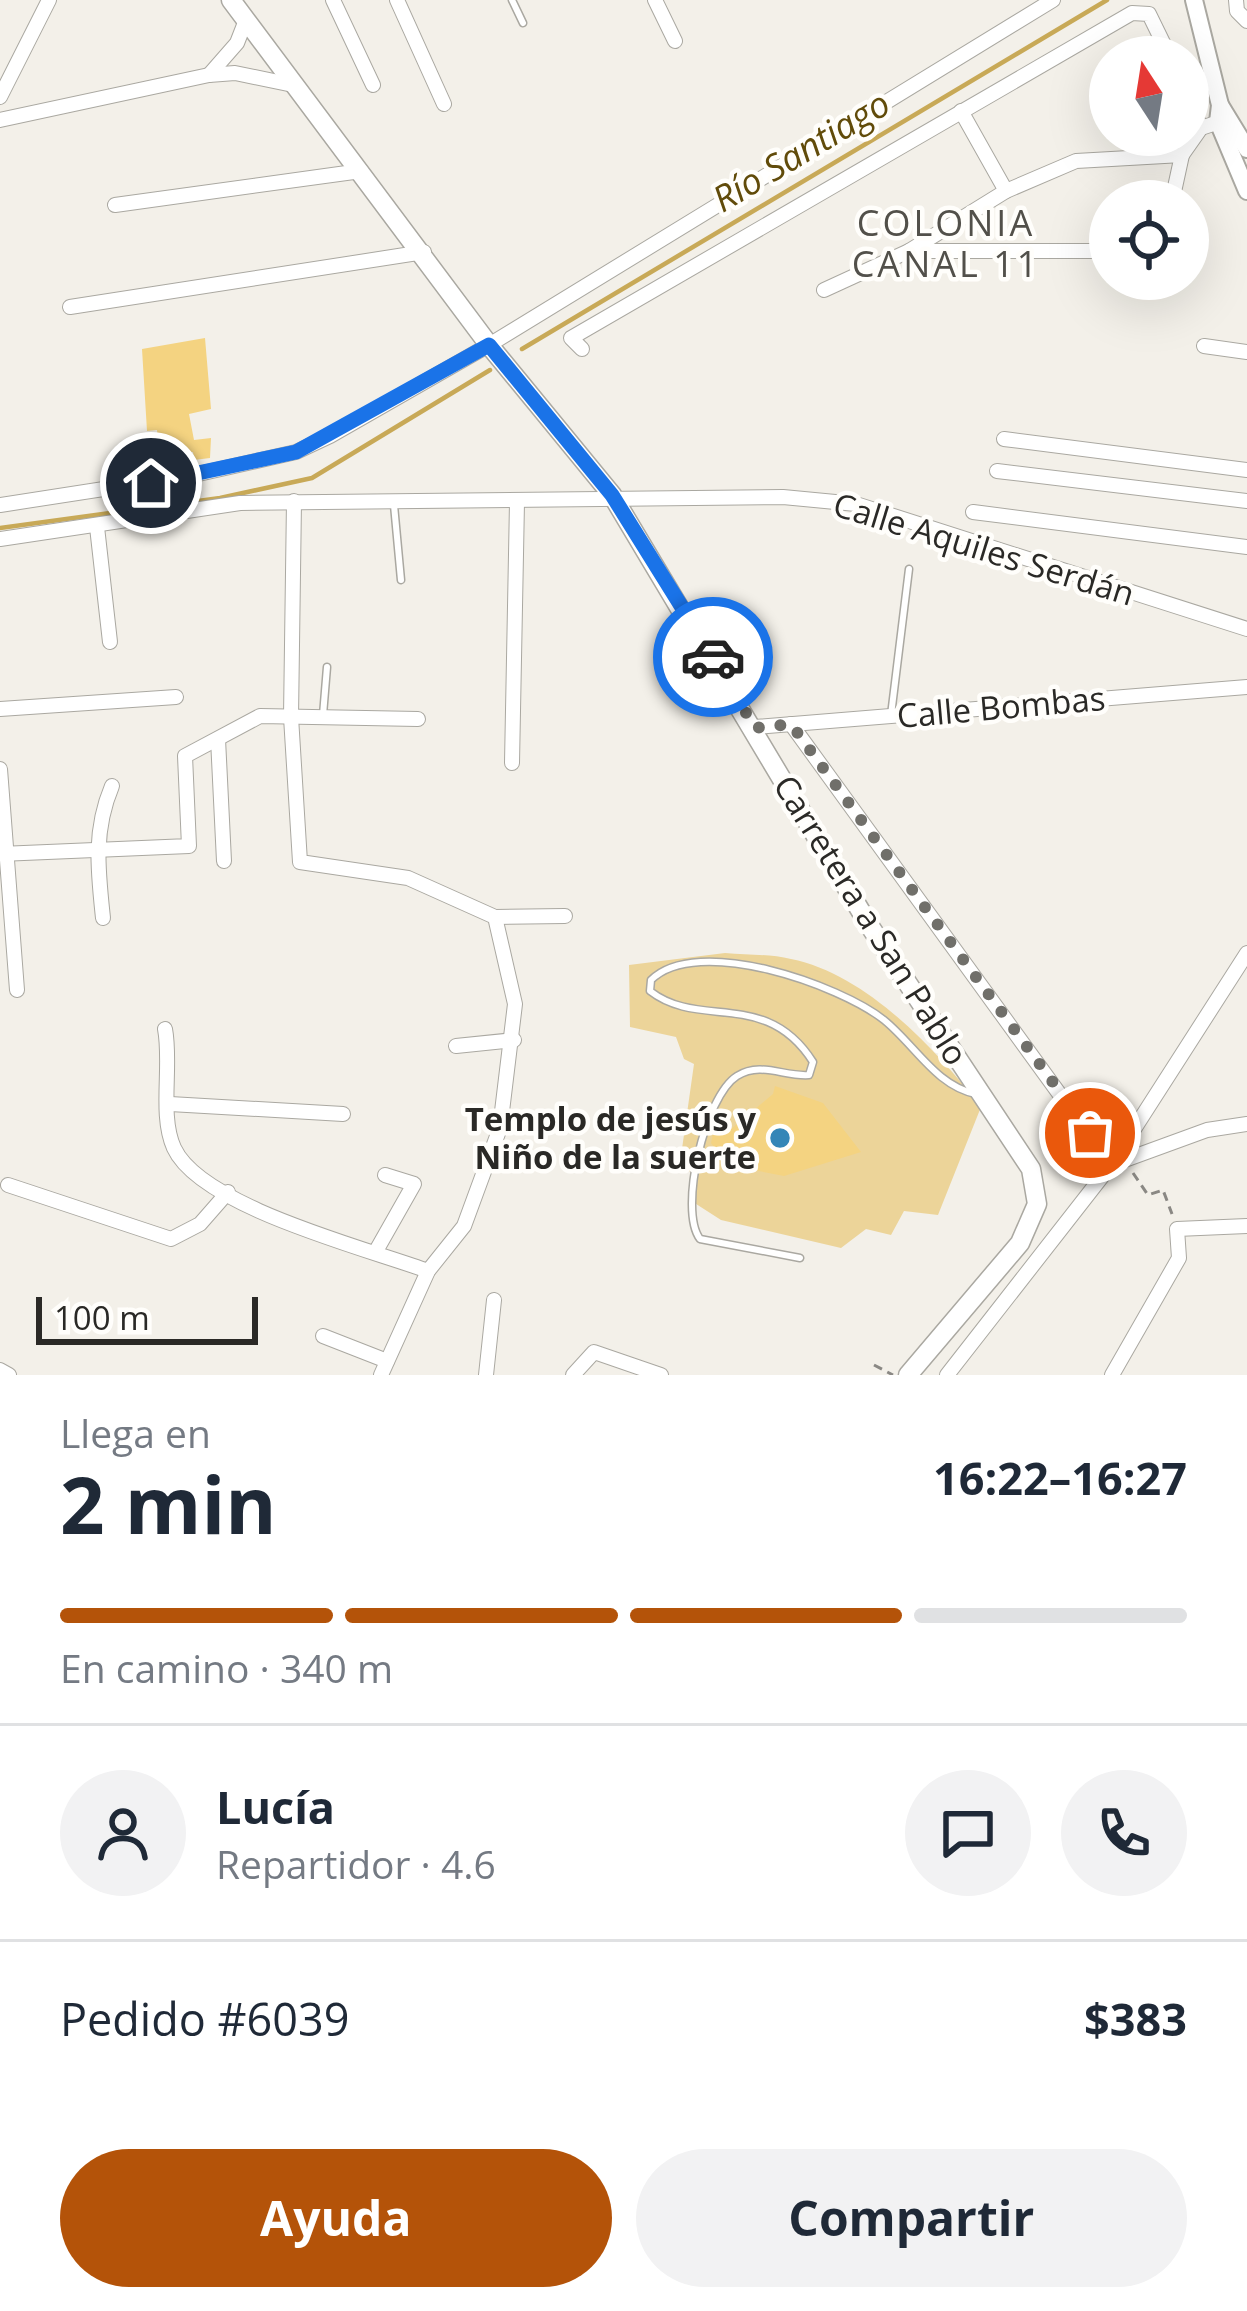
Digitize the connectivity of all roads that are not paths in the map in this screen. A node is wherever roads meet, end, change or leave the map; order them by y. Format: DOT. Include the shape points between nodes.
graph roads {
  1 [pos="49,0"];
  2 [pos="231,0"];
  3 [pos="333,0"];
  4 [pos="397,0"];
  5 [pos="512,0"];
  6 [pos="655,0"];
  7 [pos="1053,0"];
  8 [pos="1194,0"];
  9 [pos="1236,0"];
  10 [pos="246,20"];
  11 [pos="1247,21"];
  12 [pos="523,23"];
  13 [pos="1092,36"];
  14 [pos="1159,36"];
  15 [pos="1089,38"];
  16 [pos="675,40"];
  17 [pos="209,75"];
  18 [pos="373,85"];
  19 [pos="293,86"];
  20 [pos="0,97"];
  21 [pos="444,104"];
  22 [pos="961,111"];
  23 [pos="1209,112"];
  24 [pos="1218,118"];
  25 [pos="0,120"];
  26 [pos="1209,127"];
  27 [pos="1247,149"];
  28 [pos="1164,156"];
  29 [pos="361,171"];
  30 [pos="1006,191"];
  31 [pos="1247,191"];
  32 [pos="115,205"];
  33 [pos="910,251"];
  34 [pos="1089,251"];
  35 [pos="424,252"];
  36 [pos="824,290"];
  37 [pos="70,308"];
  38 [pos="489,345"];
  39 [pos="1204,346"];
  40 [pos="582,349"];
  41 [pos="1247,352"];
  42 [pos="1004,439"];
  43 [pos="1247,470"];
  44 [pos="998,472"];
  45 [pos="612,495"];
  46 [pos="294,501"];
  47 [pos="1247,501"];
  48 [pos="517,502"];
  49 [pos="0,505"];
  50 [pos="394,505"];
  51 [pos="973,512"];
  52 [pos="98,526"];
  53 [pos="0,539"];
  54 [pos="1247,547"];
  55 [pos="909,569"];
  56 [pos="401,580"];
  57 [pos="1247,629"];
  58 [pos="110,642"];
  59 [pos="327,667"];
  60 [pos="1247,687"];
  61 [pos="176,697"];
  62 [pos="0,709"];
  63 [pos="891,716"];
  64 [pos="291,718"];
  65 [pos="323,718"];
  66 [pos="418,718"];
  67 [pos="791,724"];
  68 [pos="755,728"];
  69 [pos="218,739"];
  70 [pos="512,763"];
  71 [pos="0,769"];
  72 [pos="112,786"];
  73 [pos="97,851"];
  74 [pos="5,854"];
  75 [pos="224,861"];
  76 [pos="566,916"];
  77 [pos="495,917"];
  78 [pos="103,918"];
  79 [pos="1247,953"];
  80 [pos="17,990"];
  81 [pos="165,1028"];
  82 [pos="514,1040"];
  83 [pos="456,1046"];
  84 [pos="982,1095"];
  85 [pos="170,1104"];
  86 [pos="343,1114"];
  87 [pos="1247,1124"];
  88 [pos="1118,1163"];
  89 [pos="385,1174"];
  90 [pos="8,1185"];
  91 [pos="228,1192"];
  92 [pos="1247,1226"];
  93 [pos="376,1252"];
  94 [pos="800,1258"];
  95 [pos="428,1271"];
  96 [pos="494,1300"];
  97 [pos="322,1336"];
  98 [pos="384,1368"];
  99 [pos="0,1370"];
  100 [pos="9,1375"];
  101 [pos="486,1375"];
  102 [pos="573,1375"];
  103 [pos="661,1375"];
  104 [pos="908,1375"];
  105 [pos="947,1375"];
  106 [pos="1112,1375"];
  1 -- 20 [label="street"];
  2 -- 10 [label="main road, Carretera a San Pablo"];
  3 -- 18 [label="street"];
  4 -- 21 [label="street"];
  5 -- 12 [label="lane"];
  6 -- 16 [label="street"];
  7 -- 38 [label="street"];
  8 -- 24 [label="street"];
  9 -- 11 [label="street"];
  10 -- 17 [label="street"];
  10 -- 19 [label="main road, Carretera a San Pablo"];
  13 -- 14 [label="street" via="1132,13 1148,14"];
  15 -- 22 [label="street"];
  17 -- 19 [label="street"];
  17 -- 25 [label="street"];
  19 -- 29 [label="main road, Carretera a San Pablo"];
  22 -- 30 [label="street"];
  22 -- 40 [label="street" via="571,338"];
  23 -- 24 [label="street"];
  24 -- 26 [label="street"];
  24 -- 27 [label="street"];
  24 -- 31 [label="street"];
  28 -- 30 [label="street" via="1076,161"];
  29 -- 32 [label="street"];
  29 -- 35 [label="main road, Carretera a San Pablo"];
  30 -- 33 [label="street"];
  33 -- 34 [label="street"];
  33 -- 36 [label="street"];
  35 -- 37 [label="street"];
  35 -- 38 [label="main road, Carretera a San Pablo"];
  38 -- 45 [label="main road, Carretera a San Pablo"];
  38 -- 49 [label="street" via="296,452"];
  39 -- 41 [label="street"];
  42 -- 43 [label="street"];
  44 -- 47 [label="street"];
  45 -- 48 [label="street, Calle Aquiles Serdán"];
  45 -- 57 [label="street, Calle Aquiles Serdán" via="856,505"];
  45 -- 68 [label="main road, Carretera a San Pablo"];
  46 -- 50 [label="street, Calle Aquiles Serdán"];
  46 -- 52 [label="street, Calle Aquiles Serdán"];
  46 -- 64 [label="street"];
  48 -- 50 [label="street, Calle Aquiles Serdán"];
  48 -- 70 [label="street"];
  50 -- 56 [label="lane"];
  51 -- 54 [label="street"];
  52 -- 53 [label="street, Calle Aquiles Serdán"];
  52 -- 58 [label="street"];
  55 -- 63 [label="lane"];
  59 -- 65 [label="lane"];
  60 -- 63 [label="street, Calle Bombas"];
  61 -- 62 [label="street"];
  63 -- 67 [label="street, Calle Bombas"];
  64 -- 65 [label="street"];
  64 -- 69 [label="street" via="260,716"];
  64 -- 77 [label="street" via="300,862 409,878"];
  65 -- 66 [label="street"];
  67 -- 68 [label="street, Calle Bombas"];
  67 -- 88 [label="street"];
  68 -- 84 [label="main road, Carretera a San Pablo" via="869,925"];
  69 -- 73 [label="street" via="185,756 189,846"];
  69 -- 75 [label="street"];
  71 -- 74 [label="street"];
  72 -- 73 [label="street"];
  73 -- 74 [label="street"];
  73 -- 78 [label="street"];
  74 -- 80 [label="street"];
  76 -- 77 [label="street"];
  77 -- 82 [label="street" via="511,975"];
  79 -- 88 [label="street"];
  81 -- 85 [label="street"];
  82 -- 83 [label="street"];
  82 -- 95 [label="street" via="479,1194"];
  84 -- 94 [label="lane" via="953,1089 884,1020 842,991 753,967 660,970 650,991 669,1006 744,1012 778,1027 813,1062 809,1075 767,1067 724,1087 708,1113 690,1214 700,1239"];
  84 -- 104 [label="main road, Carretera a San Pablo" via="1031,1169 1037,1204 1020,1243"];
  85 -- 86 [label="street"];
  85 -- 91 [label="street" via="173,1146"];
  87 -- 88 [label="street"];
  88 -- 105 [label="street"];
  89 -- 93 [label="street" via="414,1184"];
  90 -- 91 [label="street" via="171,1239 200,1224"];
  91 -- 93 [label="street" via="292,1226"];
  92 -- 106 [label="street" via="1177,1229 1179,1258"];
  93 -- 95 [label="street"];
  95 -- 98 [label="street"];
  96 -- 101 [label="street"];
  97 -- 98 [label="street"];
  99 -- 100 [label="street"];
  102 -- 103 [label="street" via="594,1352"];
}
